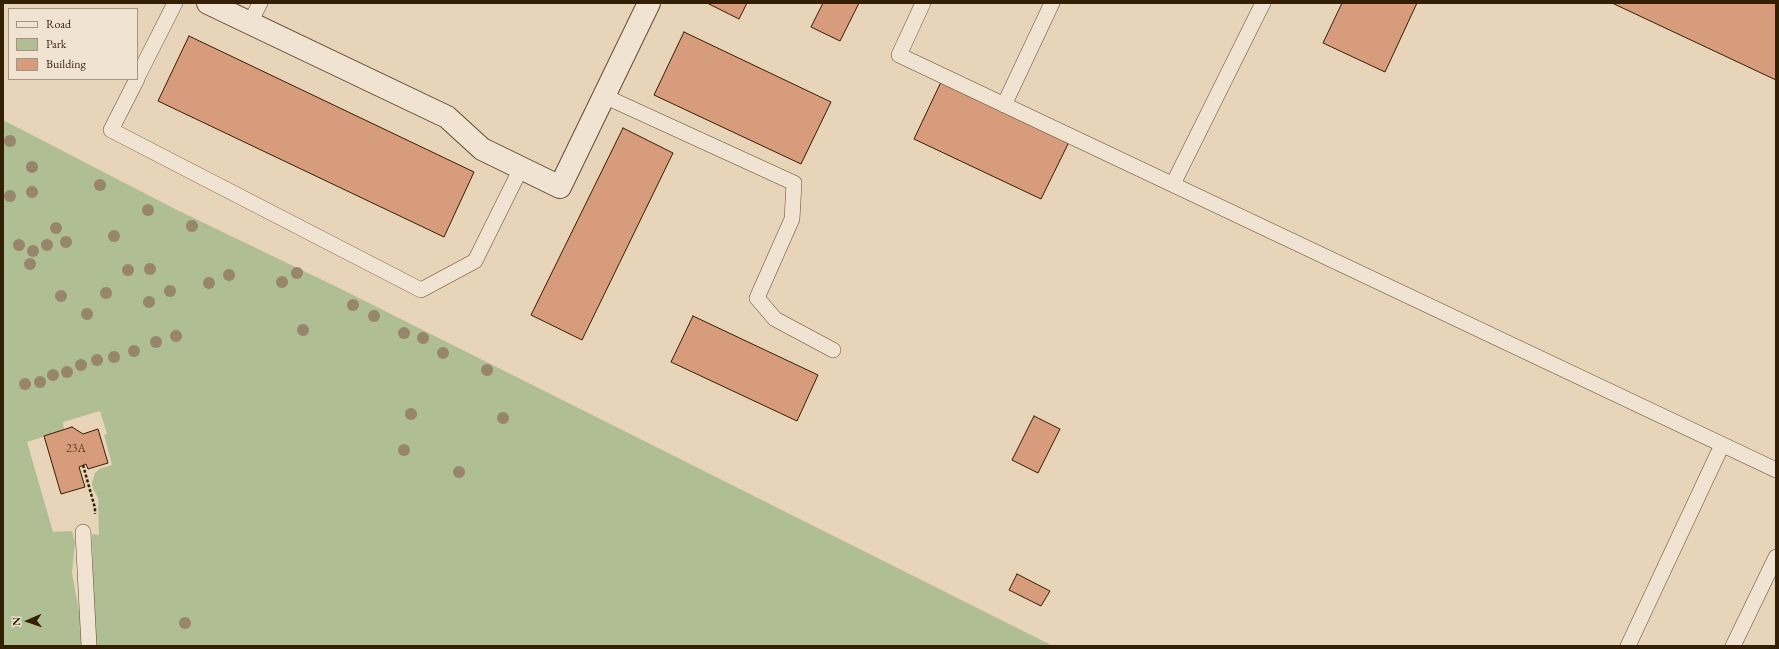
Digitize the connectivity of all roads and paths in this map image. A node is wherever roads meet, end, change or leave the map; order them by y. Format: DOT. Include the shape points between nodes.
graph roads {
  1 [pos="175,3"];
  2 [pos="208,3"];
  3 [pos="260,3"];
  4 [pos="649,3"];
  5 [pos="923,3"];
  6 [pos="1052,3"];
  7 [pos="1263,3"];
  8 [pos="250,24"];
  9 [pos="138,77"];
  10 [pos="136,80"];
  11 [pos="604,96"];
  12 [pos="1004,105"];
  13 [pos="521,168"];
  14 [pos="1173,184"];
  15 [pos="833,350"];
  16 [pos="1722,445"];
  17 [pos="83,465"];
  18 [pos="1776,470"];
  19 [pos="83,532"];
  20 [pos="1776,557"];
  21 [pos="89,646"];
  22 [pos="1628,646"];
  23 [pos="1733,646"];
  1 -- 9 [label="lane"];
  2 -- 8 [label="street"];
  3 -- 8 [label="lane"];
  4 -- 11 [label="street"];
  5 -- 12 [label="lane" via="899,55"];
  6 -- 12 [label="lane"];
  7 -- 14 [label="lane"];
  8 -- 13 [label="street" via="447,117 482,149"];
  10 -- 13 [label="lane" via="111,130 421,290 475,261"];
  11 -- 13 [label="street" via="560,187"];
  11 -- 15 [label="lane" via="794,183 792,219 757,298 776,319"];
  12 -- 14 [label="lane"];
  14 -- 16 [label="lane"];
  16 -- 18 [label="lane"];
  16 -- 22 [label="lane"];
  17 -- 19 [label="path" via="95,508 94,522"];
  19 -- 21 [label="lane"];
  20 -- 23 [label="lane"];
}
